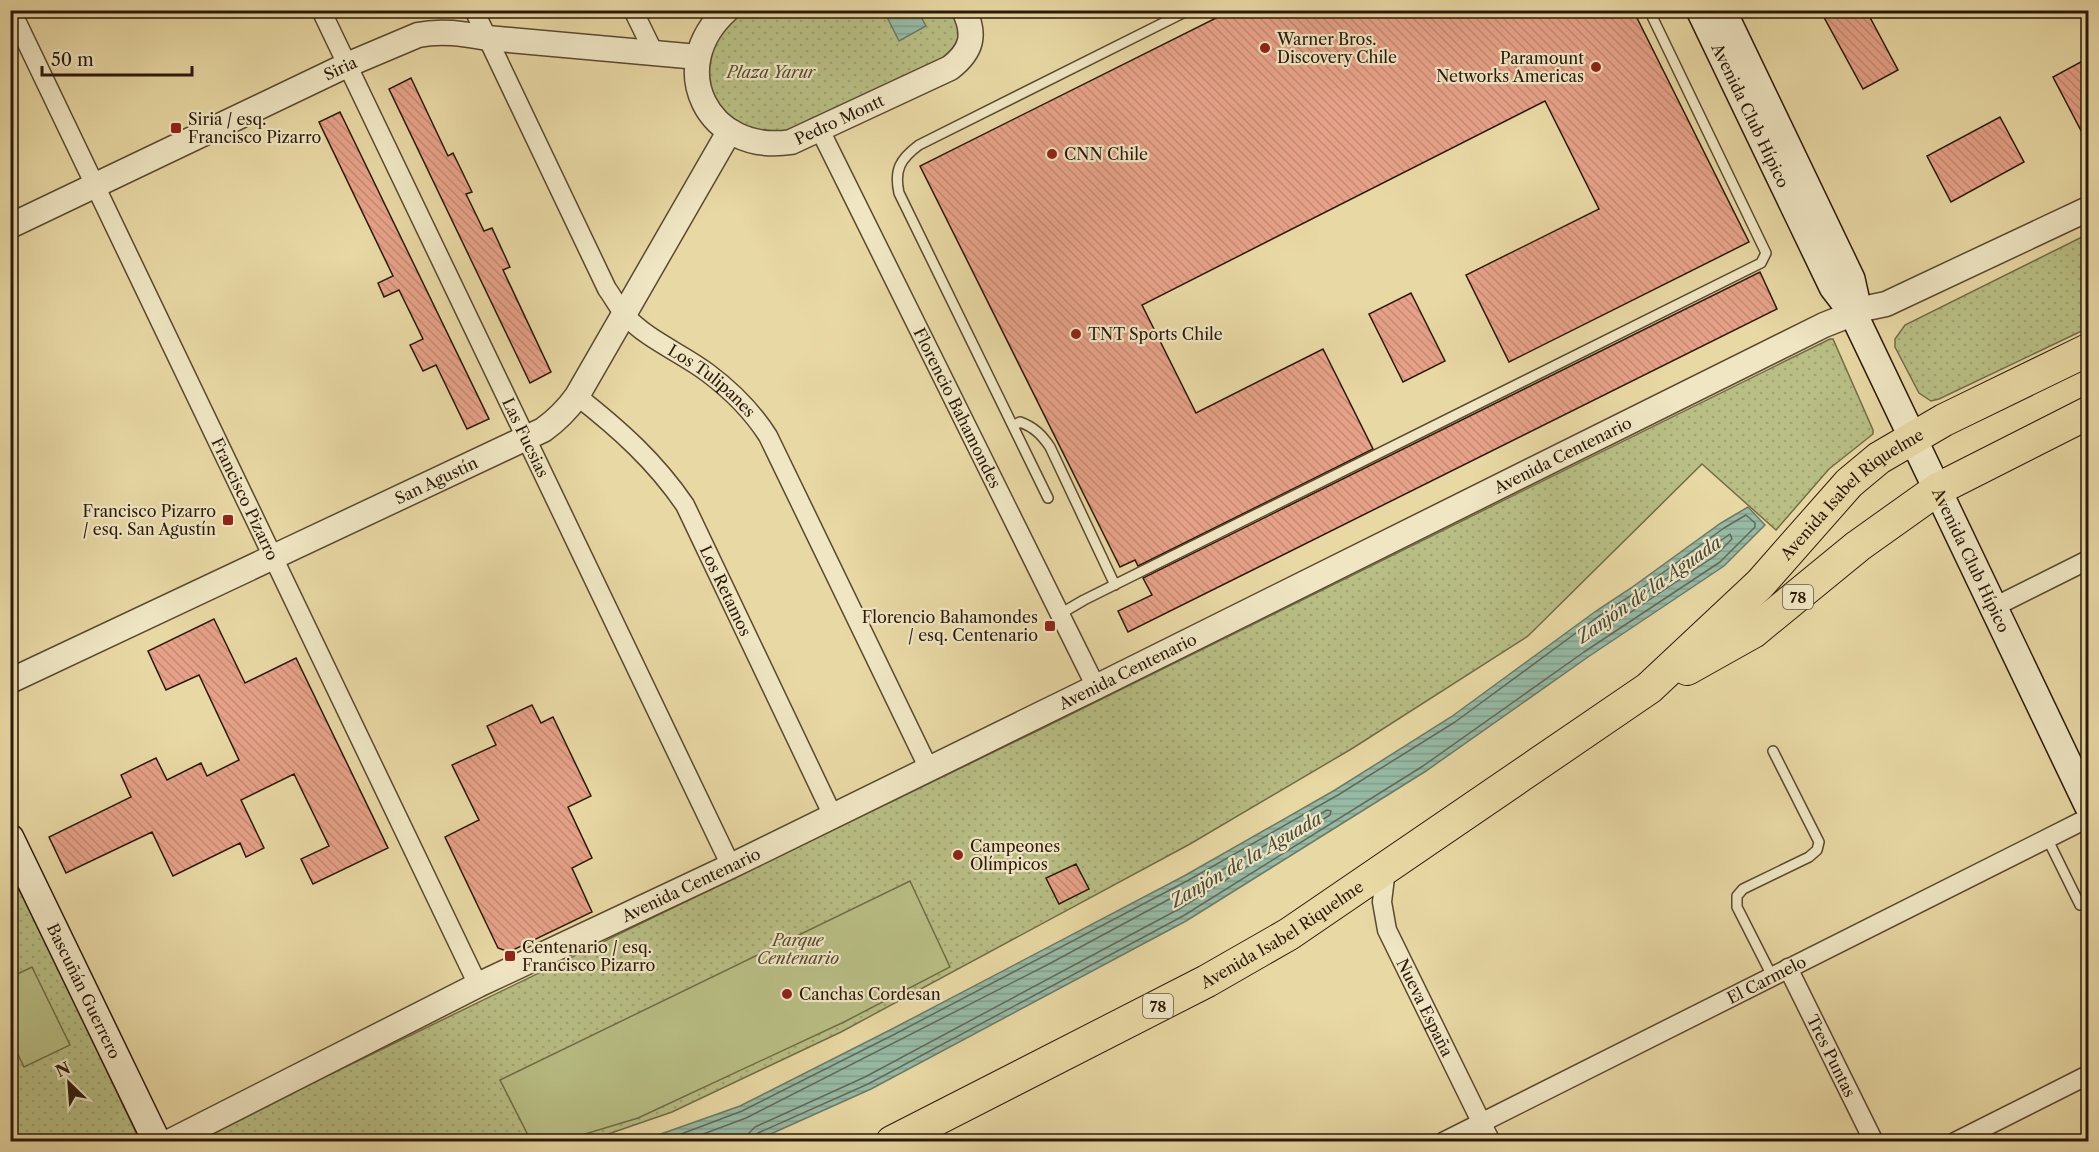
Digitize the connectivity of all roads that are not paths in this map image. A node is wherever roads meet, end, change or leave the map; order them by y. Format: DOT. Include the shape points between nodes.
graph roads {
  1 [pos="321,10"];
  2 [pos="474,10"];
  3 [pos="633,10"];
  4 [pos="727,10"];
  5 [pos="964,10"];
  6 [pos="1189,10"];
  7 [pos="1649,10"];
  8 [pos="1700,10"];
  9 [pos="1722,10"];
  10 [pos="12,18"];
  11 [pos="487,38"];
  12 [pos="654,52"];
  13 [pos="698,57"];
  14 [pos="347,65"];
  15 [pos="820,130"];
  16 [pos="729,132"];
  17 [pos="1777,149"];
  18 [pos="94,186"];
  19 [pos="2088,209"];
  20 [pos="10,226"];
  21 [pos="1853,313"];
  22 [pos="625,315"];
  23 [pos="2088,350"];
  24 [pos="577,396"];
  25 [pos="2088,413"];
  26 [pos="1013,426"];
  27 [pos="526,437"];
  28 [pos="1912,437"];
  29 [pos="1938,489"];
  30 [pos="1048,498"];
  31 [pos="272,557"];
  32 [pos="2088,560"];
  33 [pos="1115,585"];
  34 [pos="1994,607"];
  35 [pos="1060,614"];
  36 [pos="10,681"];
  37 [pos="1096,687"];
  38 [pos="1649,688"];
  39 [pos="1773,751"];
  40 [pos="929,769"];
  41 [pos="2088,805"];
  42 [pos="833,816"];
  43 [pos="2088,818"];
  44 [pos="2047,838"];
  45 [pos="11,843"];
  46 [pos="731,866"];
  47 [pos="1386,869"];
  48 [pos="2080,905"];
  49 [pos="1780,972"];
  50 [pos="478,985"];
  51 [pos="2088,1075"];
  52 [pos="1481,1122"];
  53 [pos="925,1134"];
  54 [pos="157,1142"];
  55 [pos="169,1142"];
  56 [pos="892,1142"];
  57 [pos="1443,1142"];
  58 [pos="1491,1142"];
  59 [pos="1874,1142"];
  60 [pos="1955,1142"];
  1 -- 14 [label="street, Las Fucsias"];
  2 -- 11 [label="street, Los Tulipanes"];
  3 -- 12 [label="street"];
  4 -- 13 [label="street, Pedro Montt" via="708,31"];
  5 -- 15 [label="street, Pedro Montt" via="972,29 960,60"];
  6 -- 26 [label="lane" via="919,145 899,165 899,194"];
  7 -- 33 [label="lane" via="1766,253 1761,262"];
  8 -- 17 [label="main road, Avenida Club Hípico"];
  9 -- 17 [label="main road, Avenida Club Hípico"];
  10 -- 18 [label="street, Francisco Pizarro"];
  11 -- 12 [label="street, Siria"];
  11 -- 14 [label="street, Siria" via="454,32 430,33"];
  11 -- 22 [label="street, Los Tulipanes" via="607,289"];
  12 -- 13 [label="street, Siria"];
  13 -- 16 [label="street, Pedro Montt" via="697,78 702,98 712,116"];
  14 -- 18 [label="street, Siria"];
  14 -- 27 [label="street, Las Fucsias"];
  15 -- 16 [label="street, Pedro Montt" via="774,145 756,143"];
  15 -- 35 [label="street, Florencio Bahamondes"];
  16 -- 22 [label="street, San Agustín"];
  17 -- 21 [label="main road, Avenida Club Hípico" via="1833,287"];
  18 -- 20 [label="street, Siria"];
  18 -- 31 [label="street, Francisco Pizarro"];
  19 -- 21 [label="street, Avenida Centenario" via="1886,304"];
  21 -- 28 [label="main road, Avenida Club Hípico"];
  21 -- 37 [label="street, Avenida Centenario"];
  22 -- 24 [label="street, San Agustín"];
  22 -- 40 [label="street, Los Tulipanes" via="726,387 768,436"];
  23 -- 28 [label="highway, Avenida Isabel Riquelme / 78"];
  24 -- 27 [label="street, San Agustín" via="554,422"];
  24 -- 42 [label="street, Los Retamos" via="643,453 685,505"];
  25 -- 29 [label="highway, Avenida Isabel Riquelme / 78"];
  26 -- 30 [label="lane"];
  26 -- 33 [label="lane" via="1020,422 1028,424 1040,432 1050,447"];
  27 -- 31 [label="street, San Agustín"];
  27 -- 46 [label="street, Las Fucsias"];
  28 -- 29 [label="main road, Avenida Club Hípico"];
  28 -- 38 [label="highway, Avenida Isabel Riquelme / 78" via="1849,483 1760,584"];
  29 -- 34 [label="main road, Avenida Club Hípico"];
  29 -- 38 [label="highway, Avenida Isabel Riquelme / 78" via="1858,546 1753,632"];
  31 -- 36 [label="street, San Agustín"];
  31 -- 50 [label="street, Francisco Pizarro"];
  32 -- 34 [label="street"];
  33 -- 35 [label="lane"];
  34 -- 41 [label="main road, Avenida Club Hípico"];
  35 -- 37 [label="street, Florencio Bahamondes"];
  37 -- 40 [label="street, Avenida Centenario"];
  38 -- 47 [label="highway, Avenida Isabel Riquelme / 78"];
  39 -- 49 [label="lane" via="1819,842 1809,857 1743,889 1737,896 1737,908"];
  40 -- 42 [label="street, Avenida Centenario"];
  42 -- 46 [label="street, Avenida Centenario"];
  43 -- 44 [label="street, El Carmelo"];
  44 -- 48 [label="lane"];
  44 -- 49 [label="street, El Carmelo"];
  45 -- 54 [label="main road, Bascuñán Guerrero"];
  46 -- 50 [label="street, Avenida Centenario"];
  47 -- 52 [label="street, Nueva España" via="1382,902 1388,930"];
  47 -- 53 [label="highway, Avenida Isabel Riquelme / 78" via="1243,962"];
  49 -- 52 [label="street, El Carmelo"];
  49 -- 59 [label="street, Tres Puntas"];
  50 -- 55 [label="street, Avenida Centenario"];
  51 -- 60 [label="street"];
  52 -- 57 [label="street, El Carmelo"];
  52 -- 58 [label="street, Nueva España"];
  53 -- 56 [label="highway, Avenida Isabel Riquelme / 78"];
}
